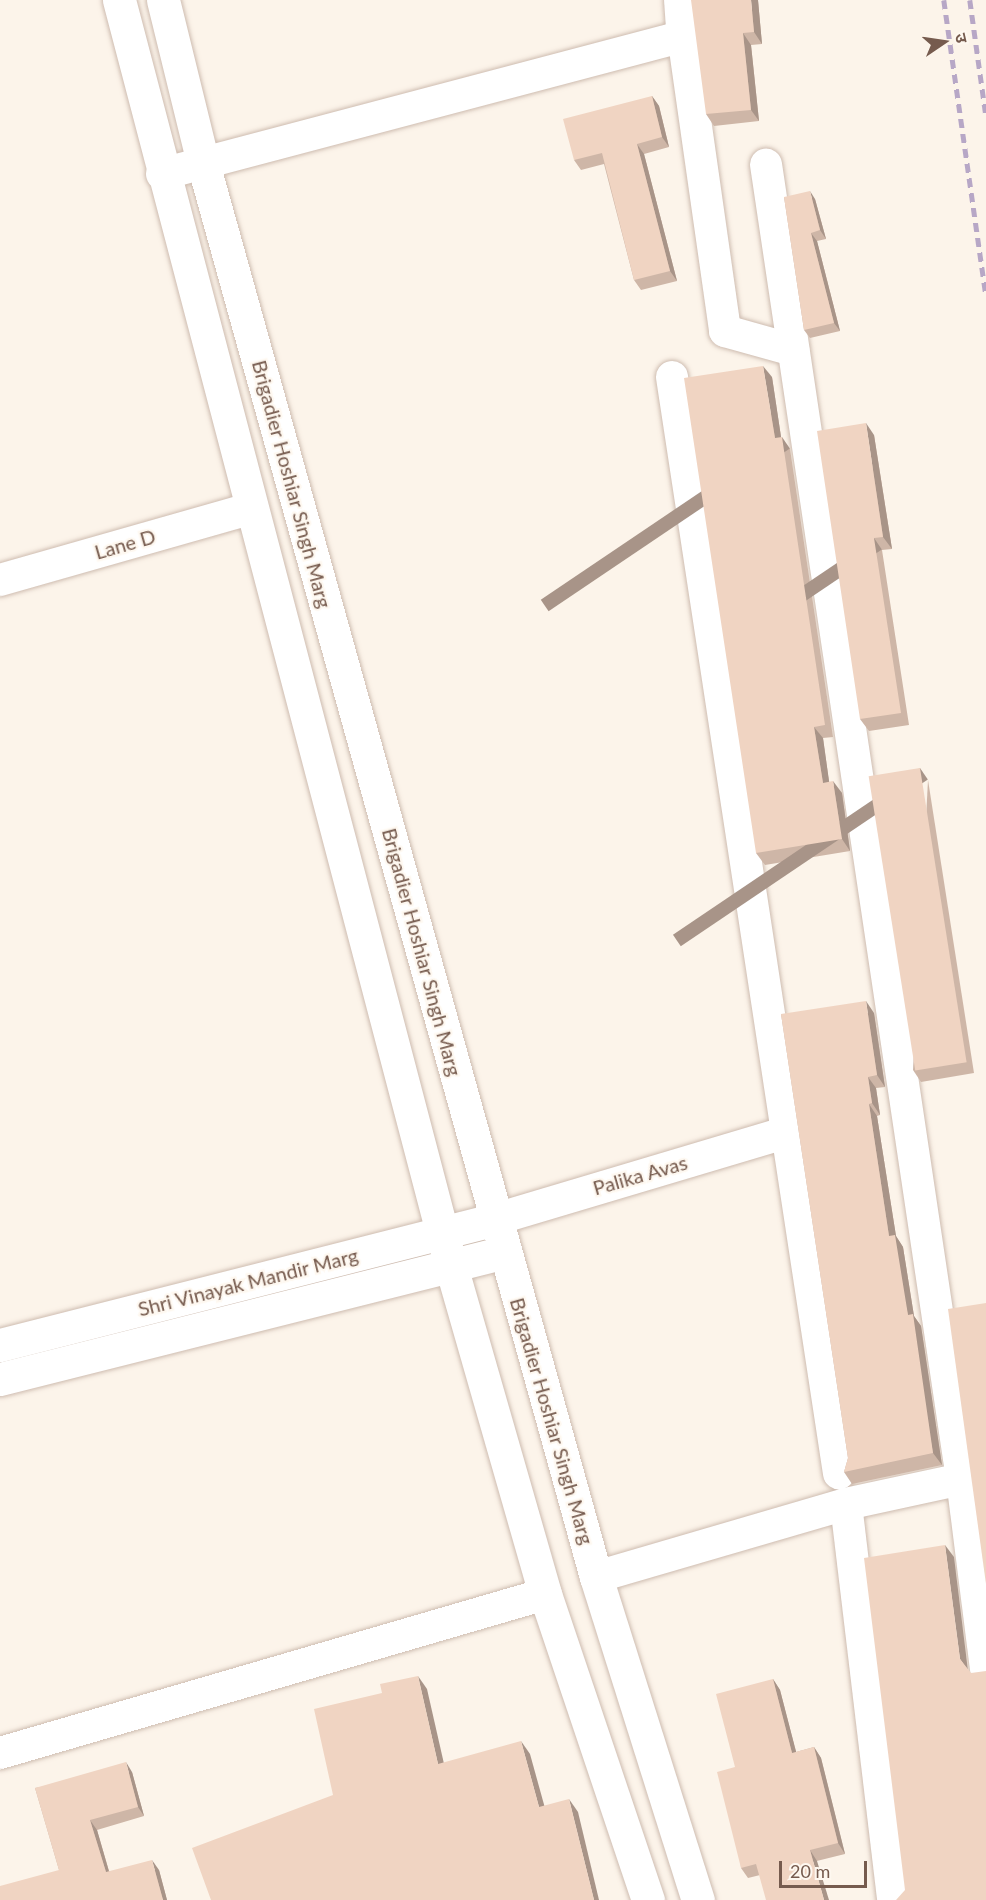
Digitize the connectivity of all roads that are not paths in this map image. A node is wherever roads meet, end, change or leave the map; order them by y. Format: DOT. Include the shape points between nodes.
graph roads {
  1 [pos="119,0"];
  2 [pos="163,0"];
  3 [pos="681,14"];
  4 [pos="203,163"];
  5 [pos="766,165"];
  6 [pos="162,174"];
  7 [pos="793,350"];
  8 [pos="672,377"];
  9 [pos="250,508"];
  10 [pos="0,580"];
  11 [pos="785,1133"];
  12 [pos="496,1219"];
  13 [pos="442,1233"];
  14 [pos="505,1252"];
  15 [pos="451,1266"];
  16 [pos="0,1345"];
  17 [pos="0,1379"];
  18 [pos="839,1473"];
  19 [pos="962,1479"];
  20 [pos="846,1504"];
  21 [pos="596,1577"];
  22 [pos="545,1594"];
  23 [pos="986,1668"];
  24 [pos="0,1753"];
  25 [pos="648,1900"];
  26 [pos="698,1900"];
  27 [pos="893,1900"];
  1 -- 6 [label="street"];
  2 -- 4 [label="street, Brigadier Hoshiar Singh Marg"];
  3 -- 4 [label="street" via="680,36 674,39"];
  3 -- 7 [label="street" via="725,331"];
  4 -- 6 [label="street"];
  4 -- 12 [label="street, Brigadier Hoshiar Singh Marg"];
  5 -- 7 [label="street"];
  6 -- 9 [label="street"];
  7 -- 19 [label="street"];
  8 -- 11 [label="street"];
  9 -- 10 [label="street, Lane D"];
  9 -- 13 [label="street"];
  11 -- 12 [label="street, Palika Avas"];
  11 -- 18 [label="street"];
  12 -- 13 [label="street, Shri Vinayak Mandir Marg"];
  12 -- 14 [label="street, Brigadier Hoshiar Singh Marg"];
  13 -- 15 [label="street"];
  13 -- 16 [label="street, Shri Vinayak Mandir Marg"];
  14 -- 15 [label="street"];
  14 -- 21 [label="street, Brigadier Hoshiar Singh Marg"];
  15 -- 17 [label="street"];
  15 -- 22 [label="street"];
  19 -- 20 [label="street"];
  19 -- 23 [label="street"];
  20 -- 21 [label="street"];
  20 -- 27 [label="street"];
  21 -- 26 [label="street, Brigadier Hoshiar Singh Marg"];
  22 -- 24 [label="street"];
  22 -- 25 [label="street"];
}
